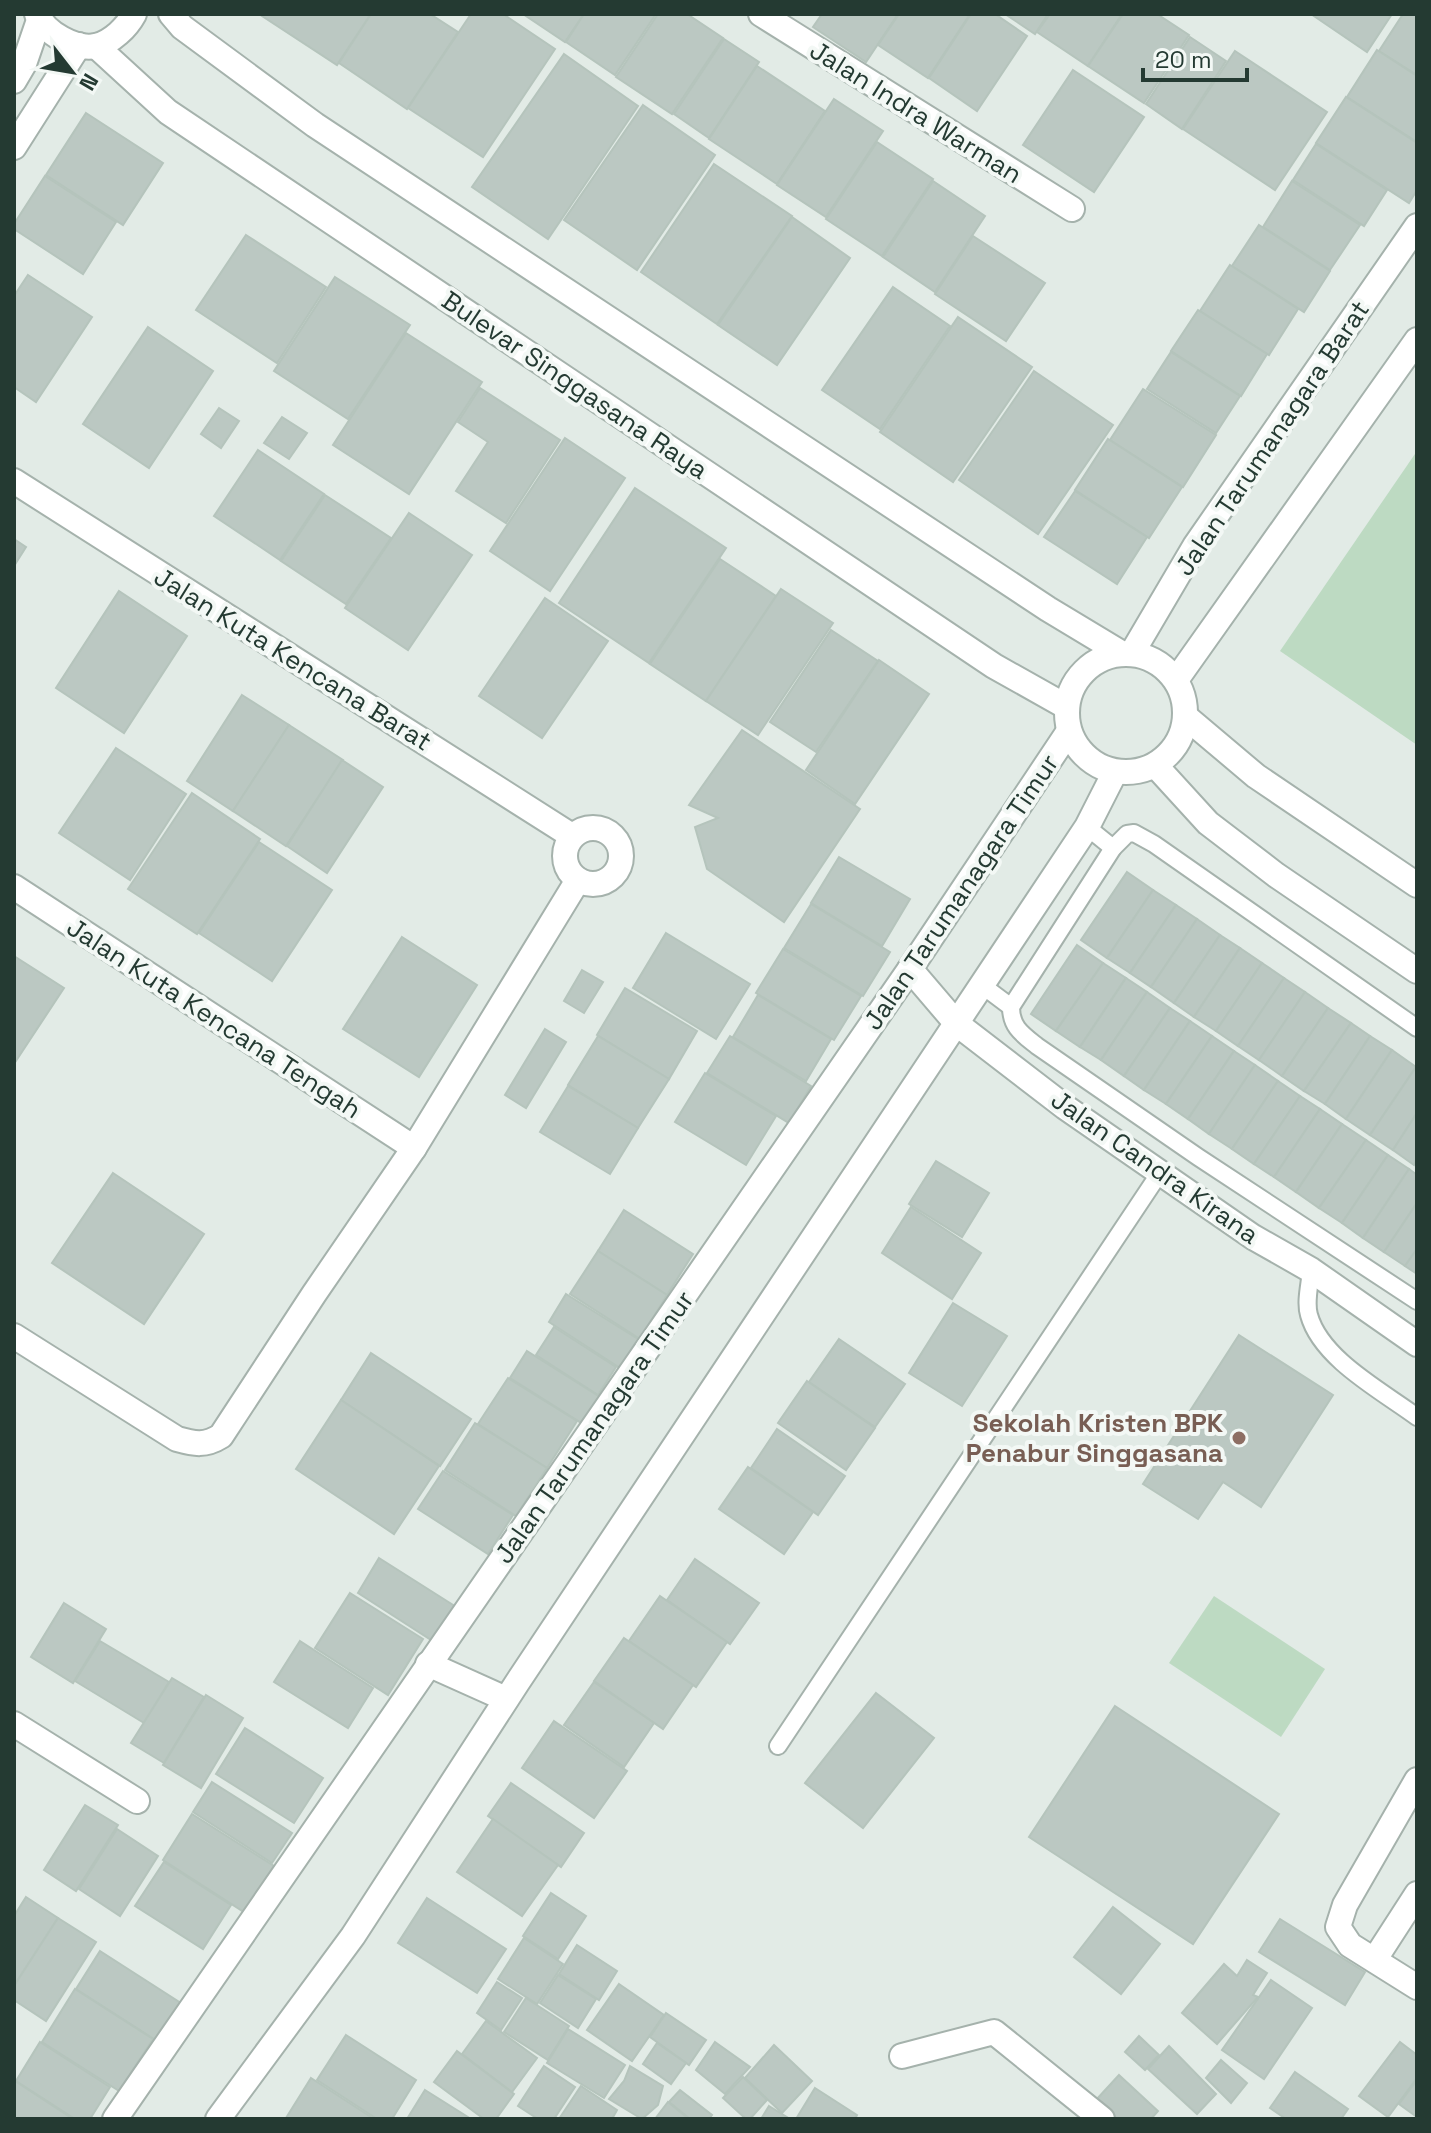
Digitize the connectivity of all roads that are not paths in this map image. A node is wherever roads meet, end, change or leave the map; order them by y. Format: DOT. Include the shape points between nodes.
graph roads {
  1 [pos="134,14"];
  2 [pos="171,14"];
  3 [pos="761,14"];
  4 [pos="38,17"];
  5 [pos="88,45"];
  6 [pos="14,81"];
  7 [pos="14,147"];
  8 [pos="1072,209"];
  9 [pos="1417,226"];
  10 [pos="1417,340"];
  11 [pos="14,481"];
  12 [pos="1126,653"];
  13 [pos="1176,680"];
  14 [pos="1186,717"];
  15 [pos="1068,719"];
  16 [pos="1155,765"];
  17 [pos="1115,772"];
  18 [pos="1087,827"];
  19 [pos="572,836"];
  20 [pos="1113,848"];
  21 [pos="578,880"];
  22 [pos="1417,885"];
  23 [pos="14,887"];
  24 [pos="910,969"];
  25 [pos="1417,971"];
  26 [pos="983,986"];
  27 [pos="1011,1007"];
  28 [pos="957,1024"];
  29 [pos="1417,1028"];
  30 [pos="414,1148"];
  31 [pos="1161,1171"];
  32 [pos="1311,1270"];
  33 [pos="1417,1301"];
  34 [pos="14,1336"];
  35 [pos="1417,1344"];
  36 [pos="1417,1417"];
  37 [pos="428,1664"];
  38 [pos="506,1699"];
  39 [pos="14,1724"];
  40 [pos="778,1746"];
  41 [pos="1417,1780"];
  42 [pos="137,1801"];
  43 [pos="1417,1894"];
  44 [pos="1375,1959"];
  45 [pos="1417,1987"];
  46 [pos="902,2056"];
  47 [pos="115,2119"];
  48 [pos="218,2119"];
  49 [pos="1102,2119"];
  1 -- 5 [label="street" via="126,28"];
  2 -- 12 [label="street" via="315,125 1022,591"];
  3 -- 8 [label="street, Jalan Indra Warman"];
  4 -- 5 [label="street, Bulevar Singgasana Raya" via="57,37"];
  4 -- 6 [label="street"];
  5 -- 7 [label="street"];
  5 -- 15 [label="street, Bulevar Singgasana Raya" via="168,112"];
  9 -- 12 [label="street, Jalan Tarumanagara Barat"];
  10 -- 13 [label="street"];
  11 -- 19 [label="street, Jalan Kuta Kencana Barat"];
  12 -- 13 [label="street" via="1157,661"];
  12 -- 15 [label="street" via="1095,662 1076,681"];
  13 -- 14 [label="street"];
  14 -- 16 [label="street" via="1177,745"];
  14 -- 22 [label="street" via="1256,776"];
  15 -- 17 [label="street" via="1086,758"];
  15 -- 24 [label="street, Jalan Tarumanagara Timur"];
  16 -- 17 [label="street"];
  16 -- 25 [label="street" via="1208,823"];
  17 -- 18 [label="street"];
  18 -- 20 [label="lane"];
  18 -- 26 [label="street"];
  19 -- 21 [label="street" via="565,859"];
  19 -- 21 [label="street" via="596,827 608,831 621,851 614,875 590,884"];
  20 -- 27 [label="lane"];
  20 -- 29 [label="lane" via="1127,834 1139,835"];
  21 -- 30 [label="street"];
  23 -- 30 [label="street, Jalan Kuta Kencana Tengah"];
  24 -- 28 [label="street, Jalan Candra Kirana"];
  24 -- 37 [label="street, Jalan Tarumanagara Timur"];
  26 -- 27 [label="lane"];
  26 -- 28 [label="street"];
  27 -- 33 [label="lane" via="1018,1031 1037,1046"];
  28 -- 31 [label="street, Jalan Candra Kirana" via="1065,1107"];
  28 -- 38 [label="street"];
  30 -- 34 [label="street" via="221,1436 212,1442 177,1439"];
  31 -- 32 [label="street, Jalan Candra Kirana" via="1253,1237"];
  31 -- 40 [label="lane"];
  32 -- 35 [label="street, Jalan Candra Kirana"];
  32 -- 36 [label="lane" via="1307,1311 1317,1336 1339,1360"];
  37 -- 38 [label="street"];
  37 -- 47 [label="street, Jalan Tarumanagara Timur"];
  38 -- 48 [label="street" via="353,1936"];
  39 -- 42 [label="street"];
  41 -- 44 [label="street" via="1345,1905 1338,1927 1350,1945"];
  43 -- 44 [label="street"];
  44 -- 45 [label="street"];
  46 -- 49 [label="street" via="994,2032"];
}
